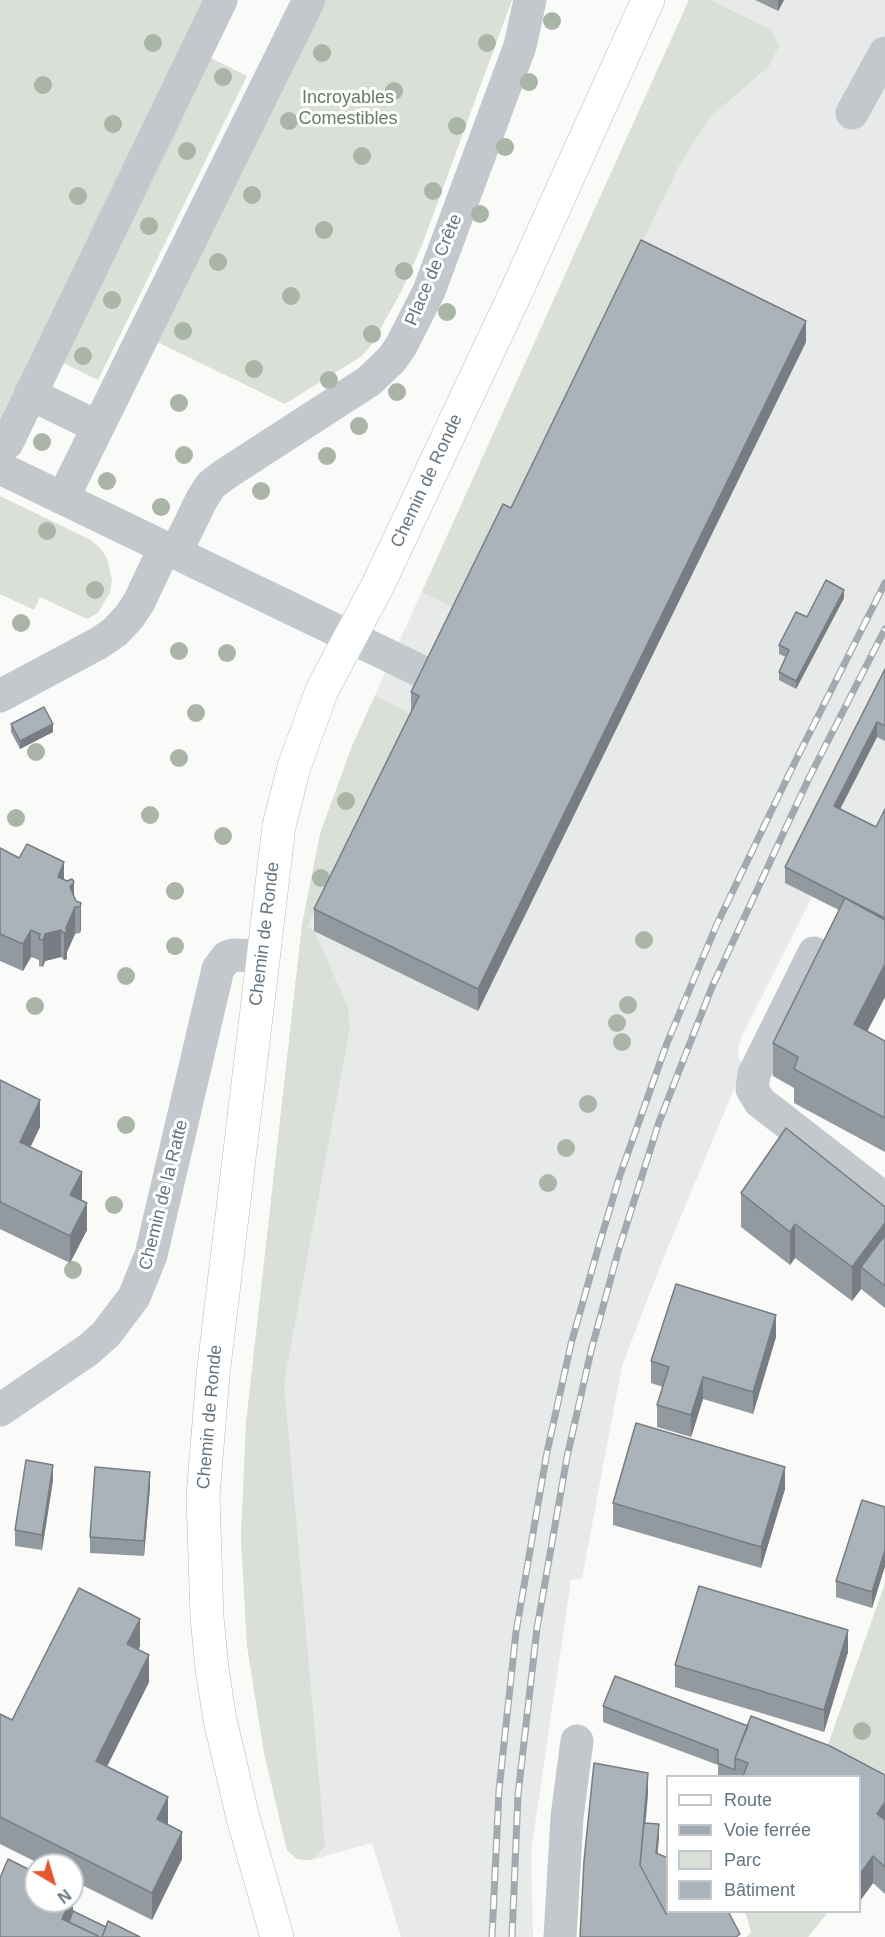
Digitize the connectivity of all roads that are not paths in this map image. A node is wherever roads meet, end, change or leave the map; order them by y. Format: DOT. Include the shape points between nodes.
graph roads {
  1 [pos="221,0"];
  2 [pos="309,0"];
  3 [pos="530,0"];
  4 [pos="648,0"];
  5 [pos="885,53"];
  6 [pos="852,113"];
  7 [pos="30,394"];
  8 [pos="98,427"];
  9 [pos="4,455"];
  10 [pos="63,498"];
  11 [pos="171,550"];
  12 [pos="350,636"];
  13 [pos="0,696"];
  14 [pos="451,724"];
  15 [pos="814,953"];
  16 [pos="264,956"];
  17 [pos="885,1199"];
  18 [pos="0,1410"];
  19 [pos="577,1741"];
  20 [pos="277,1937"];
  21 [pos="560,1937"];
  1 -- 7 [label="street"];
  2 -- 8 [label="street"];
  3 -- 11 [label="street, Place de Crête" via="520,46 429,291 401,346 369,381 211,485"];
  4 -- 12 [label="main road, Chemin de Ronde" via="518,290"];
  5 -- 6 [label="street"];
  7 -- 8 [label="street"];
  7 -- 9 [label="street"];
  8 -- 10 [label="street"];
  9 -- 10 [label="street"];
  10 -- 11 [label="street"];
  11 -- 12 [label="street"];
  11 -- 13 [label="street, Place de Crête" via="129,617 115,632"];
  12 -- 14 [label="street" via="475,697"];
  12 -- 16 [label="main road, Chemin de Ronde" via="322,690 285,797"];
  15 -- 17 [label="street" via="754,1074 752,1089 760,1102"];
  16 -- 18 [label="street, Chemin de la Ratte" via="233,955 218,969 152,1255 134,1297 106,1334 88,1350"];
  16 -- 20 [label="main road, Chemin de Ronde" via="212,1385 203,1496 210,1648 220,1719"];
  19 -- 21 [label="street" via="567,1817"];
}
